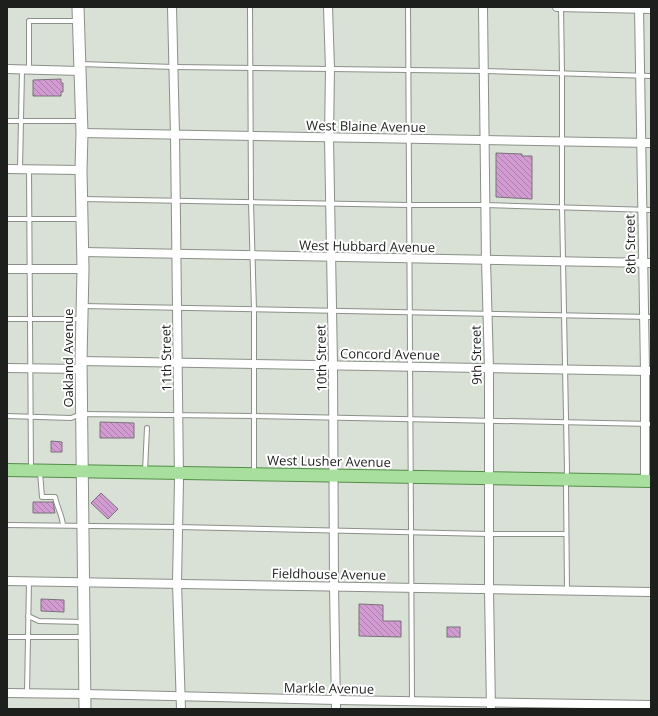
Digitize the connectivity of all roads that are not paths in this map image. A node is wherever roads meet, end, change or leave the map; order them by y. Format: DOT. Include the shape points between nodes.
graph roads {
  1 [pos="78,7"];
  2 [pos="172,7"];
  3 [pos="250,7"];
  4 [pos="328,7"];
  5 [pos="408,7"];
  6 [pos="483,7"];
  7 [pos="557,7"];
  8 [pos="561,7"];
  9 [pos="639,8"];
  10 [pos="651,9"];
  11 [pos="79,21"];
  12 [pos="174,67"];
  13 [pos="80,68"];
  14 [pos="250,68"];
  15 [pos="7,69"];
  16 [pos="25,70"];
  17 [pos="330,70"];
  18 [pos="408,70"];
  19 [pos="485,71"];
  20 [pos="562,73"];
  21 [pos="640,76"];
  22 [pos="651,76"];
  23 [pos="7,121"];
  24 [pos="21,121"];
  25 [pos="81,121"];
  26 [pos="82,133"];
  27 [pos="175,135"];
  28 [pos="251,137"];
  29 [pos="329,137"];
  30 [pos="409,139"];
  31 [pos="485,140"];
  32 [pos="562,141"];
  33 [pos="641,143"];
  34 [pos="651,143"];
  35 [pos="7,169"];
  36 [pos="25,169"];
  37 [pos="81,170"];
  38 [pos="81,199"];
  39 [pos="176,200"];
  40 [pos="251,202"];
  41 [pos="330,203"];
  42 [pos="409,205"];
  43 [pos="485,205"];
  44 [pos="562,207"];
  45 [pos="642,209"];
  46 [pos="651,210"];
  47 [pos="7,219"];
  48 [pos="29,219"];
  49 [pos="82,219"];
  50 [pos="83,252"];
  51 [pos="176,254"];
  52 [pos="252,256"];
  53 [pos="331,257"];
  54 [pos="410,258"];
  55 [pos="486,260"];
  56 [pos="563,261"];
  57 [pos="642,263"];
  58 [pos="651,263"];
  59 [pos="7,269"];
  60 [pos="30,269"];
  61 [pos="83,270"];
  62 [pos="82,306"];
  63 [pos="177,308"];
  64 [pos="254,310"];
  65 [pos="332,310"];
  66 [pos="410,312"];
  67 [pos="488,313"];
  68 [pos="564,315"];
  69 [pos="647,317"];
  70 [pos="7,318"];
  71 [pos="30,319"];
  72 [pos="82,319"];
  73 [pos="177,362"];
  74 [pos="254,364"];
  75 [pos="81,365"];
  76 [pos="333,365"];
  77 [pos="410,367"];
  78 [pos="7,368"];
  79 [pos="489,368"];
  80 [pos="30,369"];
  81 [pos="564,369"];
  82 [pos="648,371"];
  83 [pos="81,414"];
  84 [pos="178,415"];
  85 [pos="7,416"];
  86 [pos="254,416"];
  87 [pos="30,417"];
  88 [pos="333,417"];
  89 [pos="411,420"];
  90 [pos="489,421"];
  91 [pos="566,423"];
  92 [pos="648,424"];
  93 [pos="147,428"];
  94 [pos="7,470"];
  95 [pos="35,470"];
  96 [pos="82,470"];
  97 [pos="145,471"];
  98 [pos="179,472"];
  99 [pos="254,473"];
  100 [pos="333,475"];
  101 [pos="410,476"];
  102 [pos="490,478"];
  103 [pos="566,479"];
  104 [pos="648,481"];
  105 [pos="7,525"];
  106 [pos="63,525"];
  107 [pos="83,525"];
  108 [pos="178,527"];
  109 [pos="334,530"];
  110 [pos="411,532"];
  111 [pos="490,534"];
  112 [pos="566,534"];
  113 [pos="7,581"];
  114 [pos="29,582"];
  115 [pos="83,582"];
  116 [pos="177,584"];
  117 [pos="334,586"];
  118 [pos="410,588"];
  119 [pos="489,590"];
  120 [pos="566,591"];
  121 [pos="651,592"];
  122 [pos="28,616"];
  123 [pos="84,622"];
  124 [pos="7,637"];
  125 [pos="28,637"];
  126 [pos="84,637"];
  127 [pos="7,693"];
  128 [pos="27,693"];
  129 [pos="85,694"];
  130 [pos="181,696"];
  131 [pos="336,700"];
  132 [pos="412,701"];
  133 [pos="651,705"];
  134 [pos="491,706"];
  135 [pos="85,709"];
  136 [pos="181,709"];
  137 [pos="336,709"];
  1 -- 11 [label="street, Oakland Avenue"];
  2 -- 12 [label="street, 11th Street"];
  3 -- 14 [label="lane"];
  4 -- 17 [label="street, 10th Street"];
  5 -- 18 [label="lane"];
  6 -- 19 [label="street, 9th Street"];
  7 -- 8 [label="street"];
  8 -- 9 [label="street"];
  8 -- 20 [label="lane"];
  9 -- 10 [label="street"];
  9 -- 21 [label="street, 8th Street"];
  11 -- 13 [label="street, Oakland Avenue"];
  11 -- 16 [label="lane" via="29,21"];
  12 -- 13 [label="lane"];
  12 -- 14 [label="lane"];
  12 -- 27 [label="street, 11th Street"];
  13 -- 16 [label="street"];
  13 -- 25 [label="street, Oakland Avenue"];
  14 -- 17 [label="lane"];
  14 -- 28 [label="lane"];
  15 -- 16 [label="street"];
  16 -- 24 [label="lane"];
  17 -- 18 [label="lane"];
  17 -- 29 [label="street, 10th Street"];
  18 -- 19 [label="lane"];
  18 -- 30 [label="lane"];
  19 -- 20 [label="lane"];
  19 -- 31 [label="street, 9th Street"];
  20 -- 21 [label="lane"];
  20 -- 32 [label="lane"];
  21 -- 22 [label="lane"];
  21 -- 33 [label="street, 8th Street"];
  23 -- 24 [label="lane"];
  24 -- 25 [label="lane"];
  24 -- 36 [label="lane"];
  25 -- 26 [label="street, Oakland Avenue"];
  26 -- 27 [label="street, West Blaine Avenue"];
  26 -- 37 [label="street, Oakland Avenue"];
  27 -- 28 [label="street, West Blaine Avenue"];
  27 -- 39 [label="street, 11th Street"];
  28 -- 29 [label="street, West Blaine Avenue"];
  28 -- 40 [label="lane"];
  29 -- 30 [label="street, West Blaine Avenue"];
  29 -- 41 [label="street, 10th Street"];
  30 -- 31 [label="street, West Blaine Avenue"];
  30 -- 42 [label="lane"];
  31 -- 32 [label="street, West Blaine Avenue"];
  31 -- 43 [label="street, 9th Street"];
  32 -- 33 [label="street, West Blaine Avenue"];
  32 -- 44 [label="lane"];
  33 -- 34 [label="street, West Blaine Avenue"];
  33 -- 45 [label="street, 8th Street"];
  35 -- 36 [label="street"];
  36 -- 37 [label="street"];
  36 -- 48 [label="lane"];
  37 -- 38 [label="street, Oakland Avenue"];
  38 -- 39 [label="lane"];
  38 -- 49 [label="street, Oakland Avenue"];
  39 -- 40 [label="lane"];
  39 -- 51 [label="street, 11th Street"];
  40 -- 41 [label="lane"];
  40 -- 52 [label="lane"];
  41 -- 42 [label="lane"];
  41 -- 53 [label="street, 10th Street"];
  42 -- 43 [label="lane"];
  42 -- 54 [label="lane"];
  43 -- 44 [label="lane"];
  43 -- 55 [label="street, 9th Street"];
  44 -- 45 [label="lane"];
  44 -- 56 [label="lane"];
  45 -- 46 [label="lane"];
  45 -- 57 [label="street, 8th Street"];
  47 -- 48 [label="lane"];
  48 -- 49 [label="lane"];
  48 -- 60 [label="lane"];
  49 -- 50 [label="street, Oakland Avenue"];
  50 -- 51 [label="street, West Hubbard Avenue"];
  50 -- 61 [label="street, Oakland Avenue"];
  51 -- 52 [label="street, West Hubbard Avenue"];
  51 -- 63 [label="street, 11th Street"];
  52 -- 53 [label="street, West Hubbard Avenue"];
  52 -- 64 [label="lane"];
  53 -- 54 [label="street, West Hubbard Avenue"];
  53 -- 65 [label="street, 10th Street"];
  54 -- 55 [label="street, West Hubbard Avenue"];
  54 -- 66 [label="lane"];
  55 -- 56 [label="street, West Hubbard Avenue"];
  55 -- 67 [label="street, 9th Street"];
  56 -- 57 [label="street, West Hubbard Avenue"];
  56 -- 68 [label="lane"];
  57 -- 58 [label="street, West Hubbard Avenue"];
  57 -- 69 [label="street, 8th Street"];
  59 -- 60 [label="street"];
  60 -- 61 [label="street"];
  60 -- 71 [label="lane"];
  61 -- 62 [label="street, Oakland Avenue"];
  62 -- 63 [label="lane"];
  62 -- 72 [label="street, Oakland Avenue"];
  63 -- 64 [label="lane"];
  63 -- 73 [label="street, 11th Street"];
  64 -- 65 [label="lane"];
  64 -- 74 [label="lane"];
  65 -- 66 [label="lane"];
  65 -- 76 [label="street, 10th Street"];
  66 -- 67 [label="lane"];
  66 -- 77 [label="lane"];
  67 -- 68 [label="lane"];
  67 -- 79 [label="street, 9th Street"];
  68 -- 69 [label="lane"];
  68 -- 81 [label="lane"];
  69 -- 82 [label="street, 8th Street"];
  70 -- 71 [label="lane"];
  71 -- 72 [label="lane"];
  71 -- 80 [label="lane"];
  72 -- 75 [label="street, Oakland Avenue"];
  73 -- 74 [label="street, Concord Avenue"];
  73 -- 75 [label="street, Concord Avenue"];
  73 -- 84 [label="street, 11th Street"];
  74 -- 76 [label="street, Concord Avenue"];
  74 -- 86 [label="lane"];
  75 -- 80 [label="street, Concord Avenue"];
  75 -- 83 [label="street, Oakland Avenue"];
  76 -- 77 [label="street, Concord Avenue"];
  76 -- 88 [label="street, 10th Street"];
  77 -- 79 [label="street, Concord Avenue"];
  77 -- 89 [label="lane"];
  78 -- 80 [label="street, Concord Avenue"];
  79 -- 81 [label="street, Concord Avenue"];
  79 -- 90 [label="street, 9th Street"];
  80 -- 87 [label="lane"];
  81 -- 82 [label="street, Concord Avenue"];
  81 -- 91 [label="lane"];
  82 -- 92 [label="street, 8th Street"];
  83 -- 84 [label="lane"];
  83 -- 87 [label="lane" via="71,418"];
  83 -- 96 [label="street, Oakland Avenue"];
  84 -- 86 [label="lane"];
  84 -- 98 [label="street, 11th Street"];
  85 -- 87 [label="lane"];
  86 -- 88 [label="lane"];
  86 -- 99 [label="lane"];
  87 -- 95 [label="lane"];
  88 -- 89 [label="lane"];
  88 -- 100 [label="street, 10th Street"];
  89 -- 90 [label="lane"];
  89 -- 101 [label="lane"];
  90 -- 91 [label="lane"];
  90 -- 102 [label="street, 9th Street"];
  91 -- 92 [label="lane"];
  91 -- 103 [label="lane"];
  92 -- 104 [label="street, 8th Street"];
  93 -- 97 [label="lane"];
  94 -- 95 [label="main road, West Lusher Avenue"];
  95 -- 96 [label="main road, West Lusher Avenue"];
  95 -- 106 [label="lane" via="42,497 55,497"];
  96 -- 97 [label="main road, West Lusher Avenue"];
  96 -- 107 [label="street, Oakland Avenue"];
  97 -- 98 [label="main road, West Lusher Avenue"];
  98 -- 99 [label="main road, West Lusher Avenue"];
  98 -- 108 [label="street, 11th Street"];
  99 -- 100 [label="main road, West Lusher Avenue"];
  100 -- 101 [label="main road, West Lusher Avenue"];
  100 -- 109 [label="street, 10th Street"];
  101 -- 102 [label="main road, West Lusher Avenue"];
  101 -- 110 [label="lane"];
  102 -- 103 [label="main road, West Lusher Avenue"];
  102 -- 111 [label="street, 9th Street"];
  103 -- 104 [label="main road, West Lusher Avenue"];
  103 -- 112 [label="lane"];
  105 -- 106 [label="lane"];
  106 -- 107 [label="lane"];
  107 -- 108 [label="lane"];
  107 -- 115 [label="street, Oakland Avenue"];
  108 -- 109 [label="lane"];
  108 -- 116 [label="street, 11th Street"];
  109 -- 110 [label="lane"];
  109 -- 117 [label="street, 10th Street"];
  110 -- 111 [label="lane"];
  110 -- 118 [label="lane"];
  111 -- 112 [label="lane"];
  111 -- 119 [label="street, 9th Street"];
  112 -- 120 [label="lane"];
  113 -- 114 [label="street, Fieldhouse Avenue"];
  114 -- 115 [label="street, Fieldhouse Avenue"];
  114 -- 122 [label="lane"];
  115 -- 116 [label="street, Fieldhouse Avenue"];
  115 -- 123 [label="street, Oakland Avenue"];
  116 -- 117 [label="street, Fieldhouse Avenue"];
  116 -- 130 [label="street, 11th Street"];
  117 -- 118 [label="street, Fieldhouse Avenue"];
  117 -- 131 [label="street, 10th Street"];
  118 -- 119 [label="street, Fieldhouse Avenue"];
  118 -- 132 [label="lane"];
  119 -- 120 [label="street, Fieldhouse Avenue"];
  119 -- 134 [label="street, 9th Street"];
  120 -- 121 [label="street, Fieldhouse Avenue"];
  122 -- 123 [label="lane" via="39,621"];
  122 -- 125 [label="lane"];
  123 -- 126 [label="street, Oakland Avenue"];
  124 -- 125 [label="lane"];
  125 -- 126 [label="lane"];
  125 -- 128 [label="lane"];
  126 -- 129 [label="street, Oakland Avenue"];
  127 -- 128 [label="street, Markle Avenue"];
  128 -- 129 [label="street, Markle Avenue"];
  129 -- 130 [label="street, Markle Avenue"];
  129 -- 135 [label="street, Oakland Avenue"];
  130 -- 131 [label="street, Markle Avenue"];
  130 -- 136 [label="street, 11th Street"];
  131 -- 132 [label="street, Markle Avenue"];
  131 -- 137 [label="street, 10th Street"];
  132 -- 134 [label="street, Markle Avenue"];
  133 -- 134 [label="street, Markle Avenue"];
}
